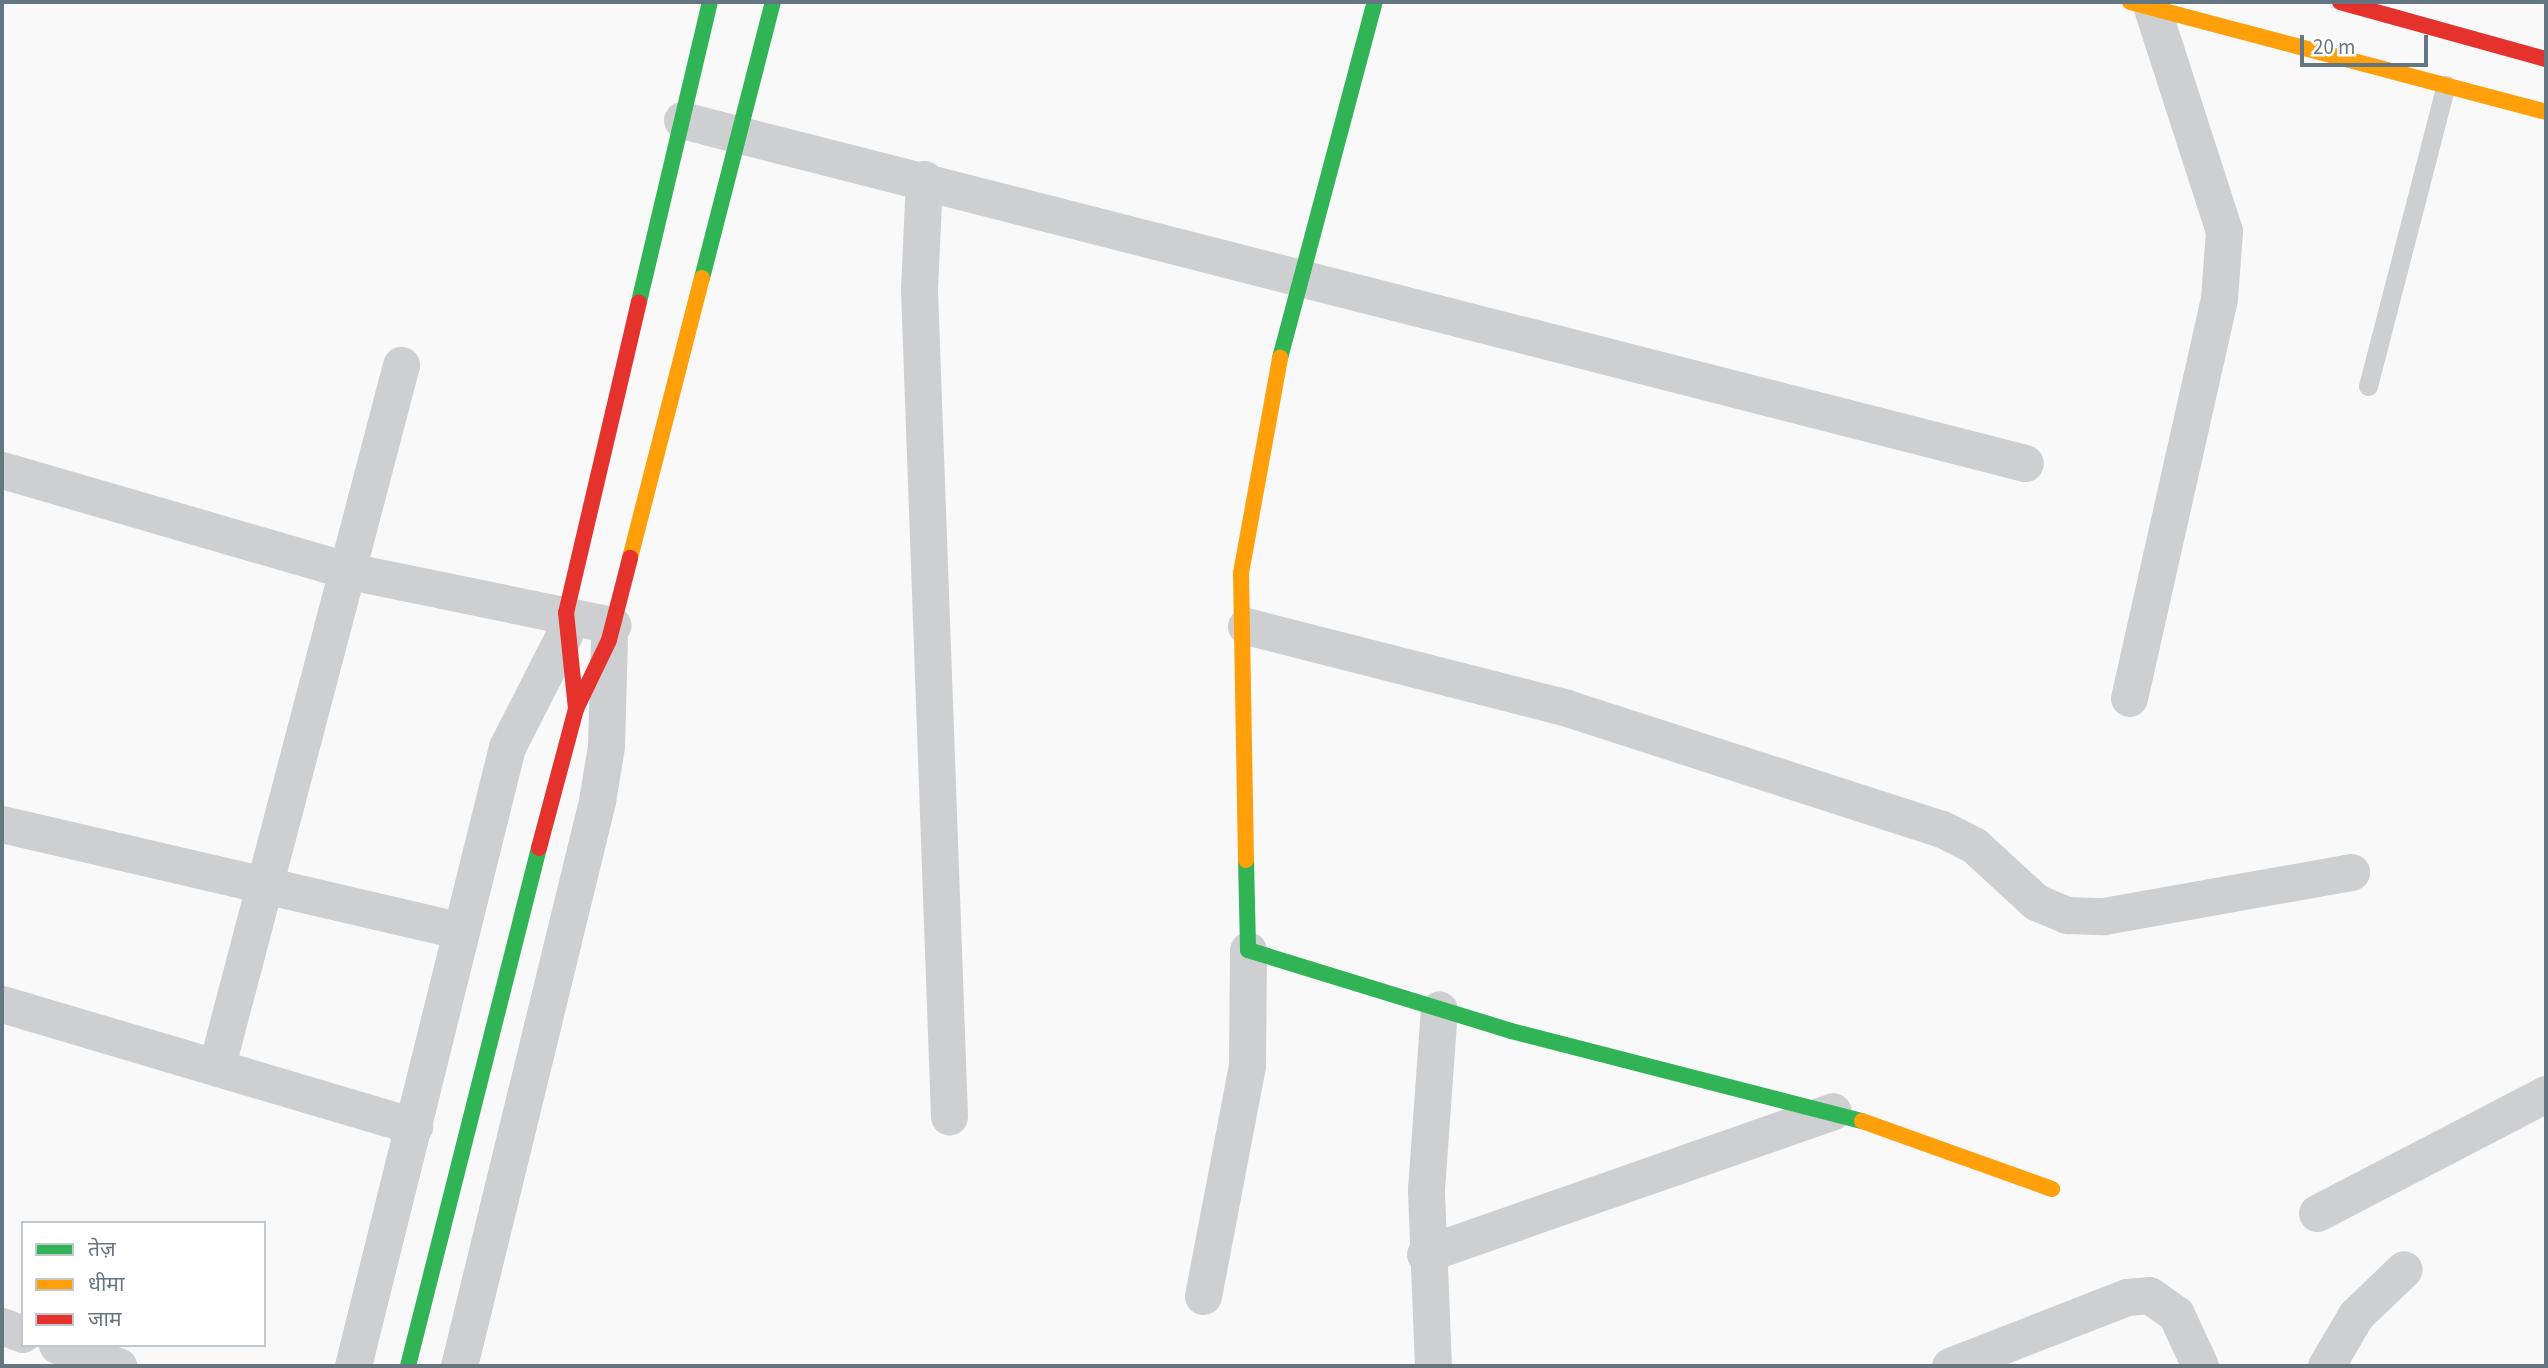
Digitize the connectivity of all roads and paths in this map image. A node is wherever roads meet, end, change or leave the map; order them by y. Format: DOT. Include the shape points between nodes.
graph roads {
  1 [pos="710,2"];
  2 [pos="773,2"];
  3 [pos="1375,2"];
  4 [pos="2340,2"];
  5 [pos="2141,5"];
  6 [pos="2546,59"];
  7 [pos="2446,85"];
  8 [pos="2546,112"];
  9 [pos="682,120"];
  10 [pos="742,131"];
  11 [pos="924,178"];
  12 [pos="1297,277"];
  13 [pos="401,365"];
  14 [pos="2368,386"];
  15 [pos="2025,463"];
  16 [pos="2,470"];
  17 [pos="349,571"];
  18 [pos="565,624"];
  19 [pos="1246,626"];
  20 [pos="611,633"];
  21 [pos="2129,698"];
  22 [pos="576,709"];
  23 [pos="2,824"];
  24 [pos="2351,872"];
  25 [pos="261,881"];
  26 [pos="459,930"];
  27 [pos="1248,950"];
  28 [pos="2,1004"];
  29 [pos="1439,1009"];
  30 [pos="217,1065"];
  31 [pos="2546,1094"];
  32 [pos="1833,1111"];
  33 [pos="949,1116"];
  34 [pos="414,1126"];
  35 [pos="2052,1189"];
  36 [pos="2317,1213"];
  37 [pos="1425,1254"];
  38 [pos="2404,1269"];
  39 [pos="1203,1296"];
  40 [pos="2,1326"];
  41 [pos="21,1333"];
  42 [pos="63,1347"];
  43 [pos="118,1366"];
  44 [pos="354,1366"];
  45 [pos="408,1366"];
  46 [pos="459,1366"];
  47 [pos="1433,1366"];
  48 [pos="1950,1366"];
  49 [pos="2200,1366"];
  50 [pos="2326,1366"];
  1 -- 9 [label="street"];
  2 -- 10 [label="street"];
  3 -- 12 [label="street"];
  4 -- 6 [label="street"];
  5 -- 7 [label="street"];
  5 -- 21 [label="street" via="2224,231 2219,298"];
  7 -- 8 [label="street"];
  7 -- 14 [label="lane"];
  9 -- 10 [label="street"];
  9 -- 18 [label="street"];
  10 -- 11 [label="street"];
  10 -- 20 [label="street"];
  11 -- 12 [label="street"];
  11 -- 33 [label="street" via="919,290"];
  12 -- 15 [label="street"];
  12 -- 19 [label="street" via="1250,504 1241,573"];
  13 -- 17 [label="street"];
  16 -- 17 [label="street"];
  17 -- 18 [label="street"];
  17 -- 25 [label="street"];
  18 -- 20 [label="street"];
  18 -- 22 [label="street"];
  18 -- 26 [label="street" via="508,747"];
  19 -- 24 [label="street" via="1567,708 1942,829 1975,846 2036,902 2067,915 2104,916"];
  19 -- 27 [label="street" via="1242,763"];
  20 -- 22 [label="street"];
  20 -- 46 [label="street" via="606,746 597,801"];
  22 -- 45 [label="street" via="492,1023"];
  23 -- 25 [label="street"];
  25 -- 26 [label="street"];
  25 -- 30 [label="street"];
  26 -- 34 [label="street"];
  27 -- 29 [label="street"];
  27 -- 39 [label="street" via="1247,1065"];
  28 -- 30 [label="street"];
  29 -- 32 [label="street"];
  29 -- 37 [label="street"];
  30 -- 34 [label="street"];
  31 -- 36 [label="street"];
  32 -- 35 [label="street"];
  32 -- 37 [label="street"];
  34 -- 44 [label="street"];
  37 -- 47 [label="street"];
  38 -- 50 [label="street" via="2356,1315"];
  40 -- 41 [label="street"];
  42 -- 43 [label="street"];
  48 -- 49 [label="street" via="2127,1297 2149,1295 2176,1314"];
}
